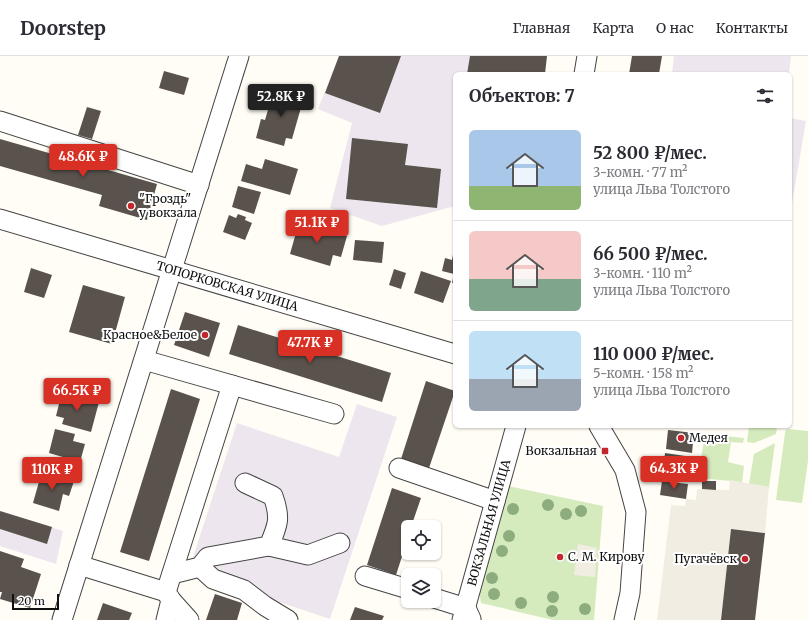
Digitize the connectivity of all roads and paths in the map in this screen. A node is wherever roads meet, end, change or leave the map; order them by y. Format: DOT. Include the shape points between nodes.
graph roads {
  1 [pos="239,56"];
  2 [pos="587,56"];
  3 [pos="584,72"];
  4 [pos="0,121"];
  5 [pos="199,185"];
  6 [pos="0,219"];
  7 [pos="172,269"];
  8 [pos="453,353"];
  9 [pos="144,360"];
  10 [pos="232,386"];
  11 [pos="334,414"];
  12 [pos="515,428"];
  13 [pos="600,428"];
  14 [pos="399,468"];
  15 [pos="245,483"];
  16 [pos="495,501"];
  17 [pos="340,543"];
  18 [pos="269,546"];
  19 [pos="79,565"];
  20 [pos="200,566"];
  21 [pos="172,574"];
  22 [pos="365,576"];
  23 [pos="401,587"];
  24 [pos="169,596"];
  25 [pos="441,602"];
  26 [pos="466,616"];
  27 [pos="62,620"];
  28 [pos="166,620"];
  29 [pos="189,620"];
  30 [pos="288,620"];
  31 [pos="624,620"];
  1 -- 5 [label="street"];
  2 -- 3 [label="street"];
  4 -- 5 [label="street"];
  5 -- 7 [label="street"];
  6 -- 7 [label="street, ТОПОРКОВСКАЯ УЛИЦА"];
  7 -- 8 [label="street, ТОПОРКОВСКАЯ УЛИЦА"];
  7 -- 9 [label="street"];
  9 -- 10 [label="street"];
  9 -- 19 [label="street"];
  10 -- 11 [label="street"];
  10 -- 21 [label="street"];
  12 -- 16 [label="street, ВОКЗАЛЬНАЯ УЛИЦА"];
  13 -- 31 [label="street" via="625,470 636,512 630,593"];
  14 -- 16 [label="street"];
  15 -- 18 [label="street" via="273,496 278,510 276,529"];
  16 -- 26 [label="street, ВОКЗАЛЬНАЯ УЛИЦА"];
  17 -- 18 [label="street" via="308,555"];
  18 -- 20 [label="street" via="208,557"];
  19 -- 24 [label="street"];
  19 -- 27 [label="street"];
  20 -- 21 [label="street"];
  20 -- 30 [label="street" via="213,578 244,590"];
  21 -- 24 [label="street"];
  22 -- 23 [label="street"];
  24 -- 28 [label="street"];
  24 -- 29 [label="street"];
  25 -- 26 [label="street"];
}
